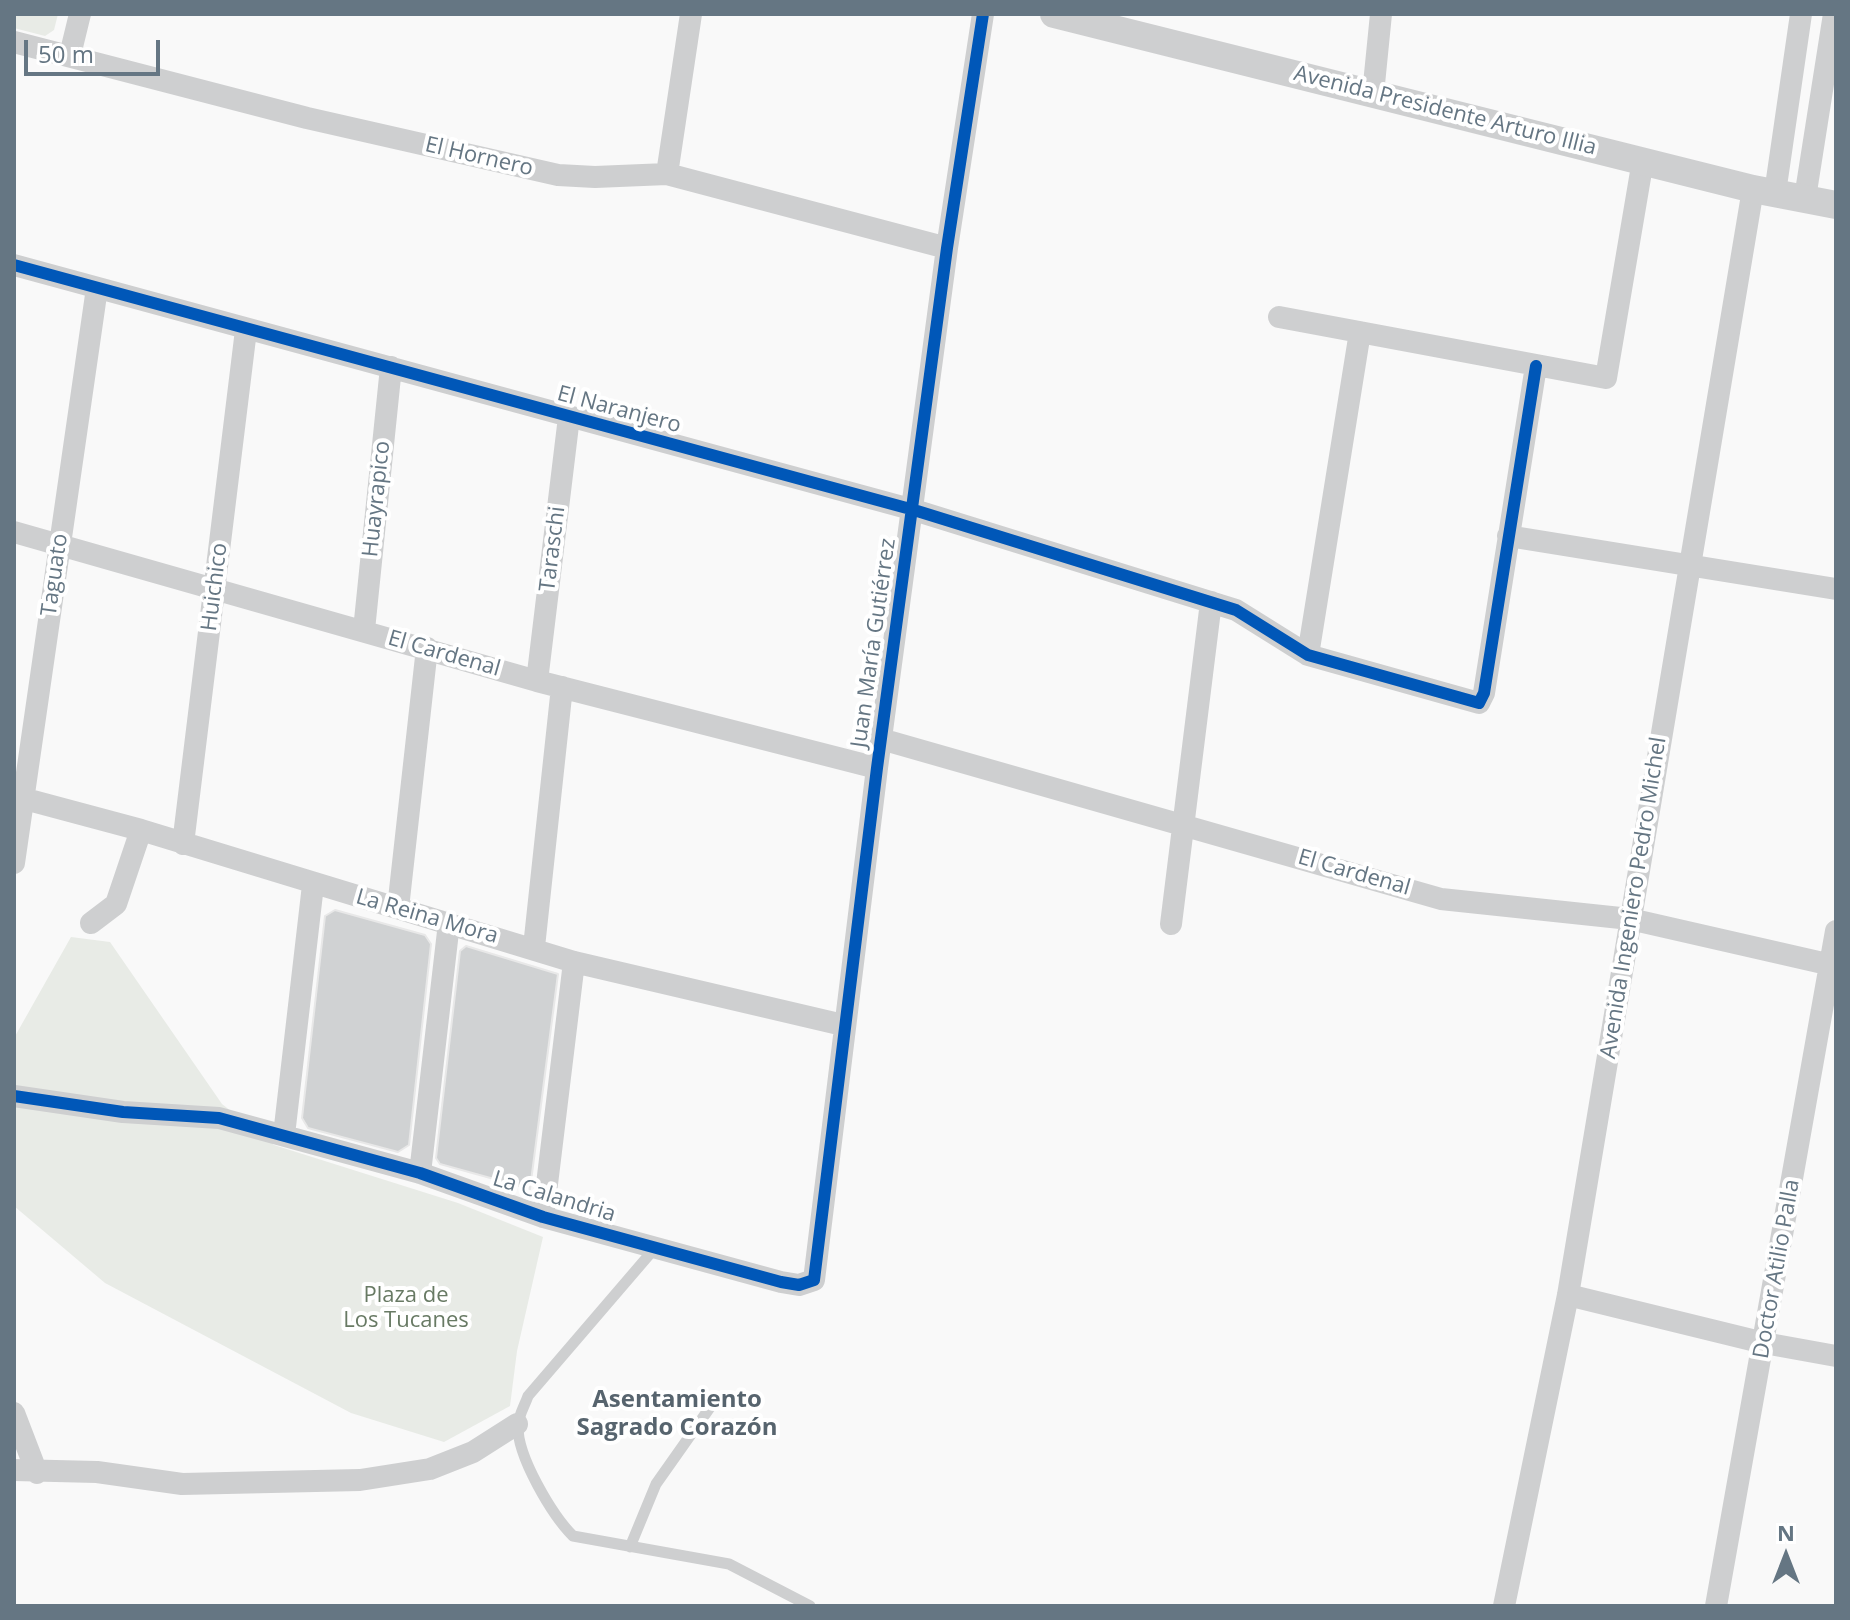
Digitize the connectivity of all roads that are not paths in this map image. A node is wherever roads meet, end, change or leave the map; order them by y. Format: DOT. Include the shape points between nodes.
graph roads {
  1 [pos="80,14"];
  2 [pos="691,14"];
  3 [pos="983,14"];
  4 [pos="1054,14"];
  5 [pos="1381,14"];
  6 [pos="1801,14"];
  7 [pos="1834,14"];
  8 [pos="14,42"];
  9 [pos="70,55"];
  10 [pos="1373,94"];
  11 [pos="1643,160"];
  12 [pos="667,174"];
  13 [pos="1764,191"];
  14 [pos="1805,198"];
  15 [pos="1836,205"];
  16 [pos="947,248"];
  17 [pos="14,265"];
  18 [pos="97,288"];
  19 [pos="1279,317"];
  20 [pos="246,330"];
  21 [pos="1360,332"];
  22 [pos="1536,366"];
  23 [pos="391,367"];
  24 [pos="569,417"];
  25 [pos="914,510"];
  26 [pos="14,532"];
  27 [pos="1508,536"];
  28 [pos="59,544"];
  29 [pos="1689,565"];
  30 [pos="215,588"];
  31 [pos="1836,589"];
  32 [pos="1211,602"];
  33 [pos="364,630"];
  34 [pos="427,648"];
  35 [pos="1308,655"];
  36 [pos="537,681"];
  37 [pos="562,687"];
  38 [pos="881,739"];
  39 [pos="877,768"];
  40 [pos="18,797"];
  41 [pos="1183,824"];
  42 [pos="141,830"];
  43 [pos="183,844"];
  44 [pos="14,863"];
  45 [pos="313,885"];
  46 [pos="398,908"];
  47 [pos="1630,919"];
  48 [pos="91,923"];
  49 [pos="449,923"];
  50 [pos="1171,924"];
  51 [pos="1836,931"];
  52 [pos="534,947"];
  53 [pos="574,962"];
  54 [pos="1833,966"];
  55 [pos="843,1025"];
  56 [pos="14,1096"];
  57 [pos="284,1135"];
  58 [pos="420,1173"];
  59 [pos="543,1217"];
  60 [pos="655,1247"];
  61 [pos="814,1280"];
  62 [pos="1568,1295"];
  63 [pos="1764,1343"];
  64 [pos="1836,1356"];
  65 [pos="711,1406"];
  66 [pos="14,1413"];
  67 [pos="517,1424"];
  68 [pos="14,1470"];
  69 [pos="37,1473"];
  70 [pos="630,1547"];
  71 [pos="810,1606"];
  72 [pos="1504,1606"];
  73 [pos="1716,1606"];
  1 -- 9 [label="street"];
  2 -- 12 [label="street"];
  3 -- 16 [label="street, Juan María Gutiérrez"];
  4 -- 10 [label="street, Avenida Presidente Arturo Illia"];
  5 -- 10 [label="street"];
  6 -- 13 [label="street, Avenida Ingeniero Pedro Michel"];
  7 -- 14 [label="street"];
  8 -- 9 [label="street, El Hornero"];
  9 -- 12 [label="street, El Hornero" via="307,118 558,175"];
  10 -- 11 [label="street, Avenida Presidente Arturo Illia"];
  11 -- 13 [label="street, Avenida Presidente Arturo Illia"];
  11 -- 22 [label="street" via="1606,378"];
  12 -- 16 [label="street, El Hornero"];
  13 -- 14 [label="street, Avenida Presidente Arturo Illia"];
  13 -- 29 [label="street, Avenida Ingeniero Pedro Michel"];
  14 -- 15 [label="street, Avenida Presidente Arturo Illia"];
  16 -- 25 [label="street, Juan María Gutiérrez"];
  17 -- 18 [label="street, El Naranjero"];
  18 -- 20 [label="street, El Naranjero"];
  18 -- 28 [label="street, Taguato"];
  19 -- 21 [label="street"];
  20 -- 23 [label="street, El Naranjero"];
  20 -- 30 [label="street, Huichico"];
  21 -- 22 [label="street"];
  21 -- 35 [label="street"];
  22 -- 27 [label="street"];
  23 -- 24 [label="street, El Naranjero"];
  23 -- 33 [label="street, Huayrapico"];
  24 -- 25 [label="street, El Naranjero"];
  24 -- 36 [label="street, Taraschi"];
  25 -- 32 [label="street, El Naranjero"];
  25 -- 38 [label="street, Juan María Gutiérrez"];
  26 -- 28 [label="street, El Cardenal"];
  27 -- 29 [label="street"];
  27 -- 35 [label="street, El Naranjero" via="1479,703"];
  28 -- 30 [label="street, El Cardenal"];
  28 -- 40 [label="street, Taguato"];
  29 -- 31 [label="street"];
  29 -- 47 [label="street, Avenida Ingeniero Pedro Michel"];
  30 -- 33 [label="street, El Cardenal"];
  30 -- 43 [label="street, Huichico"];
  32 -- 35 [label="street, El Naranjero" via="1236,610"];
  32 -- 41 [label="street"];
  33 -- 34 [label="street, El Cardenal"];
  34 -- 36 [label="street, El Cardenal"];
  34 -- 46 [label="street"];
  36 -- 37 [label="street, El Cardenal"];
  37 -- 39 [label="street, El Cardenal"];
  37 -- 52 [label="street"];
  38 -- 39 [label="street, Juan María Gutiérrez"];
  38 -- 41 [label="street, El Cardenal"];
  39 -- 55 [label="street, Juan María Gutiérrez"];
  40 -- 42 [label="street, La Reina Mora"];
  40 -- 44 [label="street, Taguato"];
  41 -- 47 [label="street, El Cardenal" via="1441,899"];
  41 -- 50 [label="street"];
  42 -- 43 [label="street, La Reina Mora"];
  42 -- 48 [label="street" via="116,904"];
  43 -- 45 [label="street, La Reina Mora"];
  45 -- 46 [label="street, La Reina Mora"];
  45 -- 57 [label="street"];
  46 -- 49 [label="street, La Reina Mora"];
  47 -- 54 [label="street, El Cardenal"];
  47 -- 62 [label="street, Avenida Ingeniero Pedro Michel"];
  49 -- 52 [label="street, La Reina Mora"];
  49 -- 58 [label="street"];
  51 -- 54 [label="street, Doctor Atilio Palla"];
  52 -- 53 [label="street, La Reina Mora"];
  53 -- 55 [label="street, La Reina Mora"];
  53 -- 59 [label="street"];
  54 -- 63 [label="street, Doctor Atilio Palla"];
  55 -- 61 [label="street, Juan María Gutiérrez"];
  56 -- 57 [label="street, La Calandria" via="123,1112 219,1118"];
  57 -- 58 [label="street, La Calandria"];
  58 -- 59 [label="street, La Calandria"];
  59 -- 60 [label="street, La Calandria"];
  60 -- 61 [label="street, La Calandria" via="781,1282 799,1285"];
  60 -- 67 [label="lane" via="528,1396"];
  62 -- 63 [label="street"];
  62 -- 72 [label="street, Avenida Ingeniero Pedro Michel"];
  63 -- 64 [label="street"];
  63 -- 73 [label="street, Doctor Atilio Palla"];
  65 -- 70 [label="lane" via="656,1484"];
  66 -- 69 [label="street"];
  67 -- 69 [label="street" via="473,1452 430,1469 360,1480 182,1484 97,1472"];
  67 -- 70 [label="lane" via="523,1455 559,1521 573,1536"];
  68 -- 69 [label="street"];
  70 -- 71 [label="lane" via="729,1564"];
}
